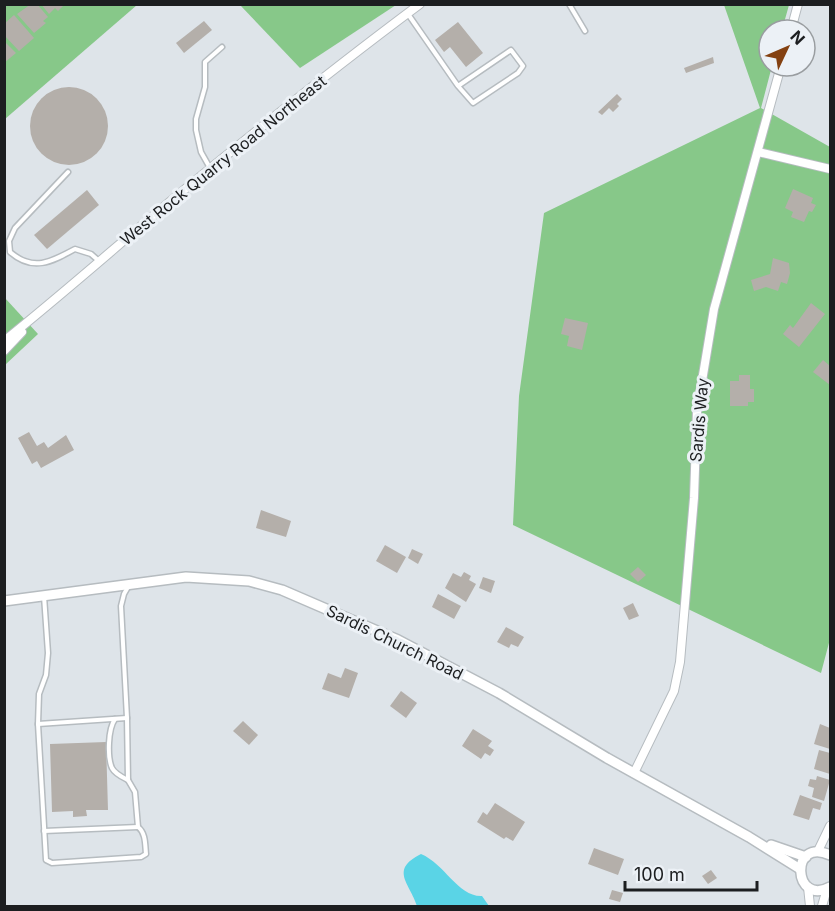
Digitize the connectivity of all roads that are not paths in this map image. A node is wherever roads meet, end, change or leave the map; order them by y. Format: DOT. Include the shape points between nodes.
graph roads {
  1 [pos="420,4"];
  2 [pos="569,4"];
  3 [pos="408,14"];
  4 [pos="585,31"];
  5 [pos="222,47"];
  6 [pos="778,78"];
  7 [pos="458,86"];
  8 [pos="758,152"];
  9 [pos="211,168"];
  10 [pos="831,169"];
  11 [pos="68,172"];
  12 [pos="99,261"];
  13 [pos="31,322"];
  14 [pos="4,341"];
  15 [pos="4,351"];
  16 [pos="130,584"];
  17 [pos="44,596"];
  18 [pos="4,601"];
  19 [pos="127,718"];
  20 [pos="116,719"];
  21 [pos="38,724"];
  22 [pos="634,773"];
  23 [pos="128,780"];
  24 [pos="831,826"];
  25 [pos="138,827"];
  26 [pos="44,831"];
  27 [pos="749,837"];
  28 [pos="818,852"];
  29 [pos="830,853"];
  30 [pos="806,857"];
  31 [pos="800,869"];
  32 [pos="808,886"];
  33 [pos="829,888"];
  34 [pos="810,906"];
  35 [pos="822,906"];
  1 -- 3 [label="street, West Rock Quarry Road Northeast"];
  2 -- 4 [label="lane"];
  3 -- 7 [label="lane"];
  3 -- 9 [label="street, West Rock Quarry Road Northeast"];
  5 -- 9 [label="lane" via="206,62 205,87 196,119 197,140"];
  6 -- 8 [label="street, Sardis Way"];
  7 -- 7 [label="lane" via="474,104 523,66 511,50"];
  8 -- 10 [label="street"];
  8 -- 22 [label="street, Sardis Way" via="714,309 697,411 680,662 674,691"];
  9 -- 12 [label="street, West Rock Quarry Road Northeast"];
  11 -- 12 [label="lane" via="15,228 9,241 10,252 30,264 45,263 75,249"];
  12 -- 13 [label="street, West Rock Quarry Road Northeast"];
  13 -- 14 [label="street, West Rock Quarry Road Northeast"];
  13 -- 15 [label="street, West Rock Quarry Road Northeast"];
  16 -- 17 [label="street, Sardis Church Road"];
  16 -- 19 [label="lane" via="121,606"];
  16 -- 22 [label="street, Sardis Church Road" via="186,577 249,581 282,590 347,616 499,693"];
  17 -- 18 [label="street, Sardis Church Road"];
  17 -- 21 [label="lane" via="48,653 39,694"];
  19 -- 20 [label="lane"];
  19 -- 23 [label="lane"];
  20 -- 21 [label="lane"];
  20 -- 23 [label="lane" via="109,730 111,761 113,770"];
  21 -- 26 [label="lane"];
  22 -- 27 [label="street, Sardis Church Road"];
  23 -- 25 [label="lane" via="135,792"];
  24 -- 28 [label="street"];
  25 -- 26 [label="lane"];
  25 -- 26 [label="lane" via="145,840 146,854 141,857 52,863 46,860"];
  27 -- 30 [label="street, Sardis Church Road"];
  27 -- 31 [label="street, Sardis Church Road"];
  28 -- 29 [label="street"];
  28 -- 30 [label="street"];
  30 -- 31 [label="street"];
  31 -- 32 [label="street"];
  32 -- 33 [label="street" via="820,891"];
  32 -- 34 [label="street"];
  33 -- 35 [label="street"];
}
